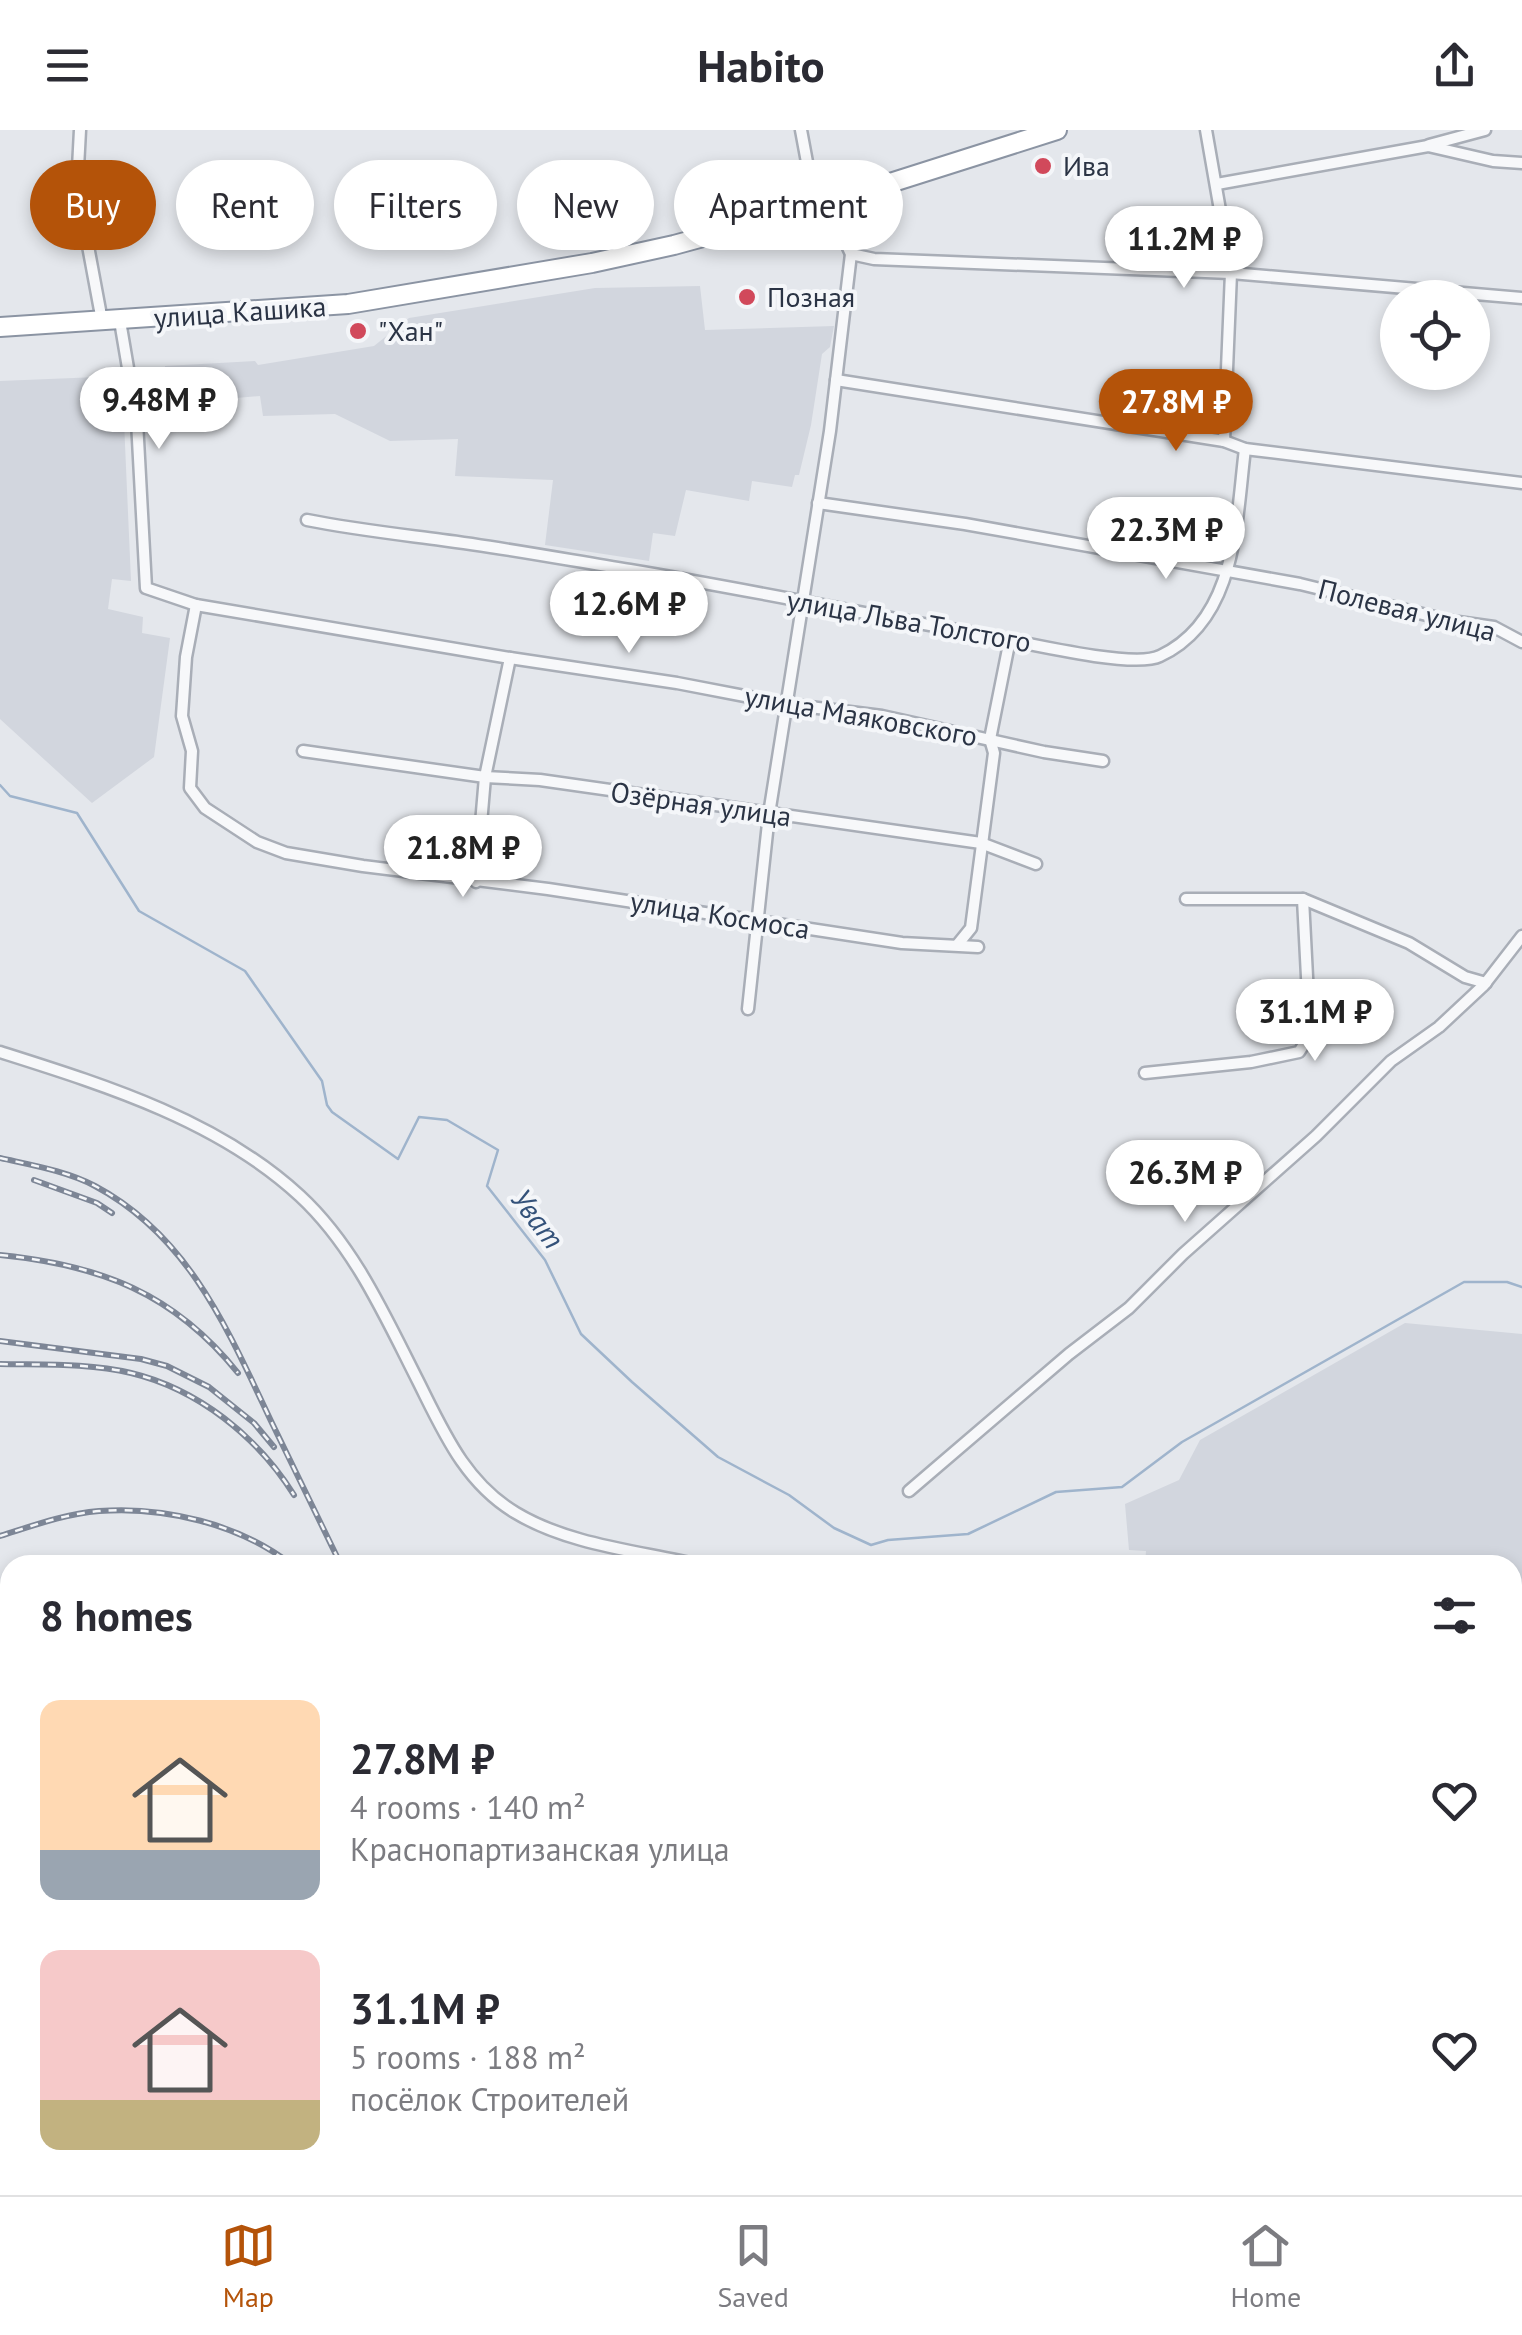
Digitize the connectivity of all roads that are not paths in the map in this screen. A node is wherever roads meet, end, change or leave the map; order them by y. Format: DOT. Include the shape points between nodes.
graph roads {
  1 [pos="80,130"];
  2 [pos="801,130"];
  3 [pos="1057,130"];
  4 [pos="1206,130"];
  5 [pos="1485,130"];
  6 [pos="1428,146"];
  7 [pos="809,160"];
  8 [pos="1522,163"];
  9 [pos="903,178"];
  10 [pos="1217,184"];
  11 [pos="674,244"];
  12 [pos="849,250"];
  13 [pos="851,254"];
  14 [pos="1232,273"];
  15 [pos="1522,298"];
  16 [pos="111,321"];
  17 [pos="0,327"];
  18 [pos="836,380"];
  19 [pos="1224,441"];
  20 [pos="1245,449"];
  21 [pos="1522,483"];
  22 [pos="818,504"];
  23 [pos="307,520"];
  24 [pos="1226,573"];
  25 [pos="801,603"];
  26 [pos="196,606"];
  27 [pos="1010,639"];
  28 [pos="1522,642"];
  29 [pos="510,658"];
  30 [pos="786,704"];
  31 [pos="990,739"];
  32 [pos="303,752"];
  33 [pos="1103,761"];
  34 [pos="485,777"];
  35 [pos="769,814"];
  36 [pos="981,843"];
  37 [pos="1036,864"];
  38 [pos="476,882"];
  39 [pos="1186,899"];
  40 [pos="1303,899"];
  41 [pos="758,919"];
  42 [pos="1522,936"];
  43 [pos="958,944"];
  44 [pos="978,947"];
  45 [pos="1486,982"];
  46 [pos="748,1008"];
  47 [pos="0,1052"];
  48 [pos="1145,1073"];
  49 [pos="908,1491"];
  50 [pos="653,1555"];
  1 -- 16 [label="street" via="77,187"];
  2 -- 7 [label="street"];
  3 -- 9 [label="highway, улица Кашика"];
  4 -- 10 [label="street"];
  5 -- 6 [label="street"];
  6 -- 8 [label="street"];
  6 -- 10 [label="street"];
  10 -- 14 [label="street"];
  11 -- 16 [label="highway, улица Кашика" via="402,296"];
  12 -- 13 [label="street"];
  13 -- 14 [label="street"];
  13 -- 18 [label="street"];
  14 -- 15 [label="street"];
  14 -- 19 [label="street"];
  16 -- 17 [label="highway, улица Кашика"];
  16 -- 26 [label="street, улица Маяковского" via="137,422 146,588"];
  18 -- 19 [label="street"];
  18 -- 22 [label="street"];
  19 -- 20 [label="street"];
  20 -- 21 [label="street"];
  20 -- 24 [label="street, улица Льва Толстого"];
  22 -- 24 [label="street, Полевая улица"];
  22 -- 25 [label="street"];
  23 -- 25 [label="street, улица Льва Толстого"];
  24 -- 27 [label="street, улица Льва Толстого" via="1200,626 1146,661"];
  24 -- 28 [label="street, Полевая улица" via="1494,627"];
  25 -- 27 [label="street, улица Льва Толстого"];
  25 -- 30 [label="street"];
  26 -- 29 [label="street, улица Маяковского"];
  26 -- 38 [label="street, улица Космоса" via="182,716 192,751 190,788 205,808 286,853"];
  27 -- 31 [label="street"];
  29 -- 30 [label="street, улица Маяковского"];
  29 -- 34 [label="street"];
  30 -- 31 [label="street, улица Маяковского"];
  30 -- 35 [label="street"];
  31 -- 33 [label="street, улица Маяковского"];
  31 -- 36 [label="street" via="994,753"];
  32 -- 34 [label="street, Озёрная улица"];
  34 -- 35 [label="street, Озёрная улица"];
  34 -- 38 [label="street"];
  35 -- 36 [label="street, Озёрная улица"];
  35 -- 41 [label="street"];
  36 -- 37 [label="street, Озёрная улица"];
  36 -- 43 [label="street" via="971,928"];
  38 -- 41 [label="street, улица Космоса"];
  39 -- 40 [label="street"];
  40 -- 45 [label="street"];
  40 -- 48 [label="street" via="1310,1036 1298,1052"];
  41 -- 43 [label="street, улица Космоса" via="902,943"];
  41 -- 46 [label="street"];
  42 -- 45 [label="street"];
  43 -- 44 [label="street, улица Космоса"];
  45 -- 49 [label="street" via="1391,1061 1129,1308"];
  47 -- 50 [label="street" via="86,1080 227,1142 268,1168 337,1236 364,1276 461,1464 488,1494 546,1527"];
}
